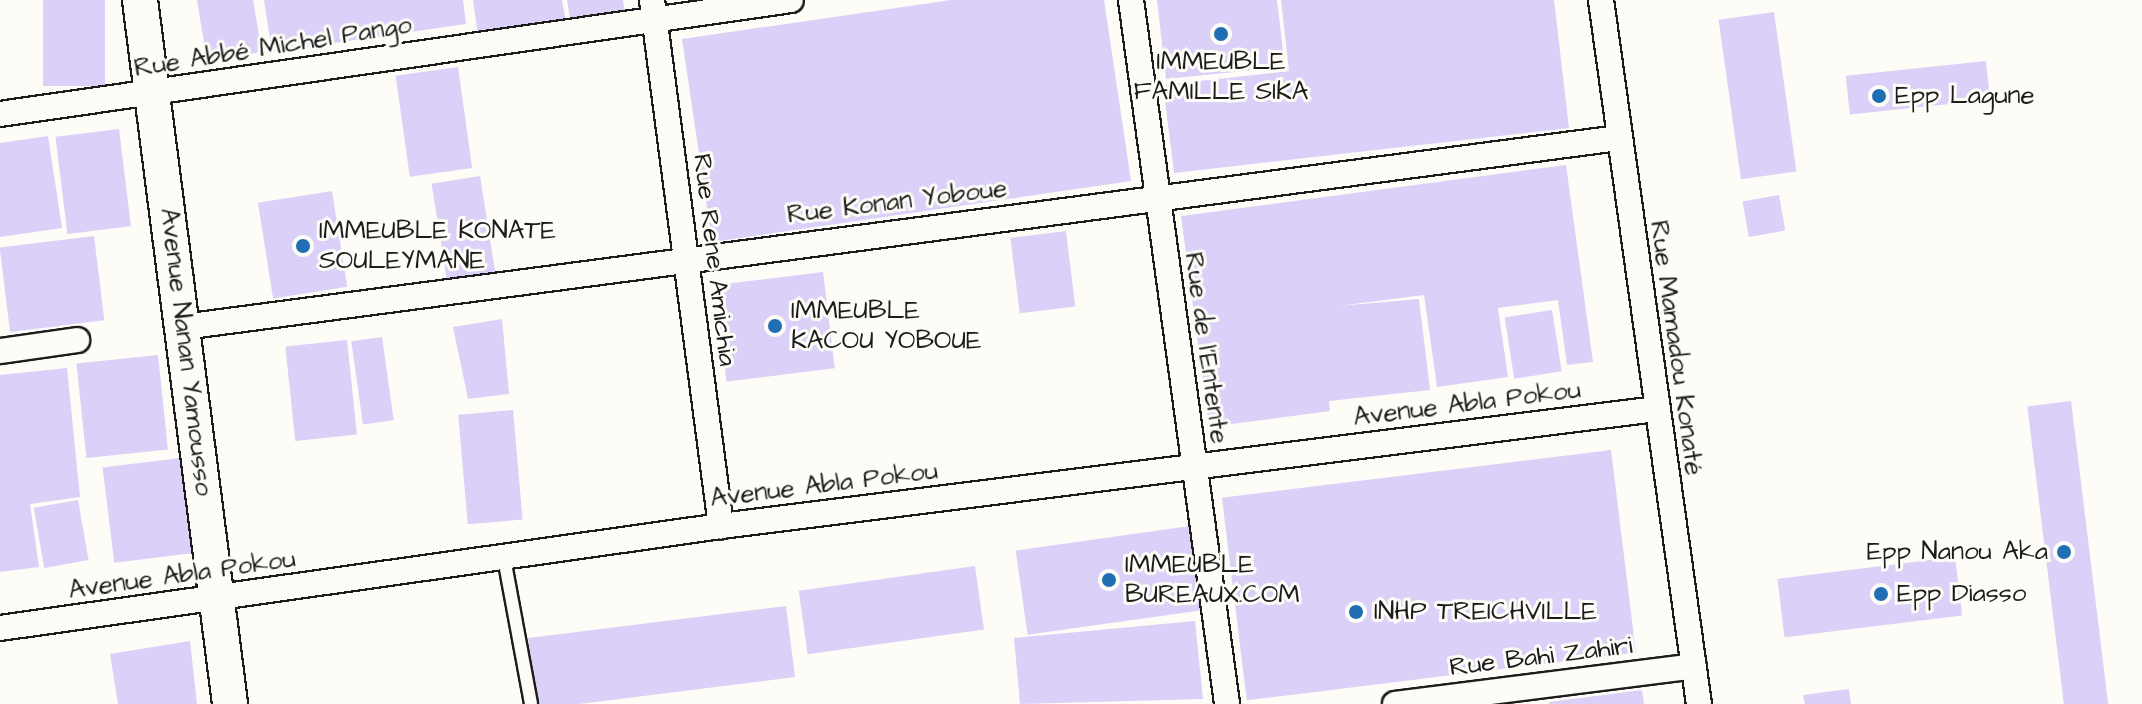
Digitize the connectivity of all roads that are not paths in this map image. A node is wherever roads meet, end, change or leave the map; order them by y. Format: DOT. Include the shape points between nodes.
graph roads {
  1 [pos="140,0"];
  2 [pos="791,0"];
  3 [pos="1131,0"];
  4 [pos="1601,0"];
  5 [pos="653,9"];
  6 [pos="153,94"];
  7 [pos="0,114"];
  8 [pos="1618,138"];
  9 [pos="1158,197"];
  10 [pos="686,257"];
  11 [pos="183,327"];
  12 [pos="77,340"];
  13 [pos="0,351"];
  14 [pos="1657,409"];
  15 [pos="1194,466"];
  16 [pos="721,526"];
  17 [pos="504,558"];
  18 [pos="218,600"];
  19 [pos="0,628"];
  20 [pos="1694,666"];
  21 [pos="230,704"];
  22 [pos="531,704"];
  23 [pos="1227,704"];
  24 [pos="1395,704"];
  25 [pos="1699,704"];
  1 -- 6 [label="main road, Avenue Nanan Yamousso"];
  2 -- 5 [label="street, Rue Abbé Michel Pango"];
  3 -- 9 [label="street, Rue de l'Entente"];
  4 -- 8 [label="street, Rue Mamadou Konaté"];
  5 -- 6 [label="street, Rue Abbé Michel Pango"];
  5 -- 10 [label="street, Rue Rene Amichia"];
  6 -- 7 [label="street, Rue Abbé Michel Pango"];
  6 -- 11 [label="main road, Avenue Nanan Yamousso"];
  8 -- 9 [label="street, Rue Konan Yoboue"];
  8 -- 14 [label="street, Rue Mamadou Konaté"];
  9 -- 10 [label="street, Rue Konan Yoboue"];
  9 -- 15 [label="street, Rue de l'Entente"];
  10 -- 11 [label="street, Rue Konan Yoboue"];
  10 -- 16 [label="street, Rue Rene Amichia"];
  11 -- 18 [label="main road, Avenue Nanan Yamousso"];
  12 -- 13 [label="street"];
  14 -- 15 [label="street, Avenue Abla Pokou"];
  14 -- 20 [label="street, Rue Mamadou Konaté"];
  15 -- 16 [label="street, Avenue Abla Pokou"];
  15 -- 23 [label="street, Rue de l'Entente"];
  16 -- 17 [label="street, Avenue Abla Pokou"];
  17 -- 18 [label="street, Avenue Abla Pokou"];
  17 -- 22 [label="lane"];
  18 -- 19 [label="street, Avenue Abla Pokou"];
  18 -- 21 [label="main road, Avenue Nanan Yamousso"];
  20 -- 24 [label="street, Rue Bahi Zahiri"];
  20 -- 25 [label="street, Rue Mamadou Konaté"];
}
